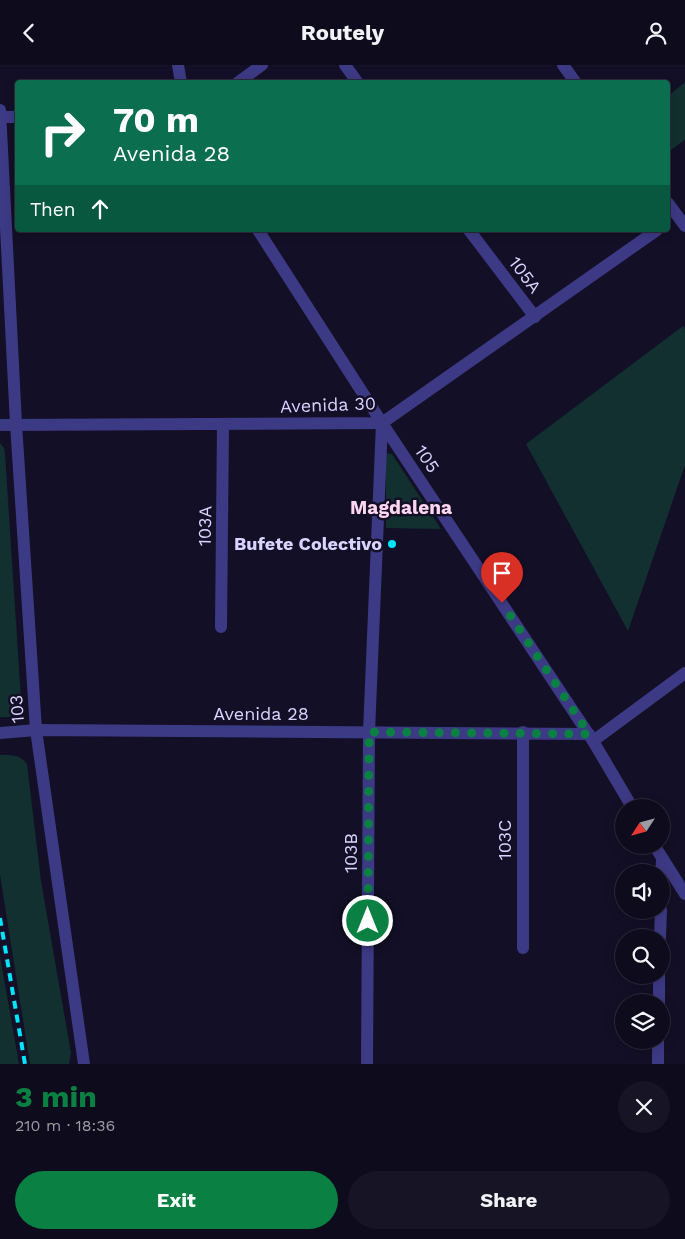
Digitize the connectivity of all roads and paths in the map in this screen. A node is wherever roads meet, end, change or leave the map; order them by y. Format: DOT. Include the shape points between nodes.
graph roads {
  1 [pos="178,65"];
  2 [pos="262,65"];
  3 [pos="345,65"];
  4 [pos="563,65"];
  5 [pos="180,80"];
  6 [pos="241,80"];
  7 [pos="356,80"];
  8 [pos="574,80"];
  9 [pos="0,110"];
  10 [pos="0,117"];
  11 [pos="15,117"];
  12 [pos="672,219"];
  13 [pos="685,226"];
  14 [pos="259,232"];
  15 [pos="471,232"];
  16 [pos="654,232"];
  17 [pos="535,317"];
  18 [pos="382,423"];
  19 [pos="0,425"];
  20 [pos="16,425"];
  21 [pos="223,425"];
  22 [pos="221,627"];
  23 [pos="685,673"];
  24 [pos="36,730"];
  25 [pos="369,732"];
  26 [pos="523,732"];
  27 [pos="0,733"];
  28 [pos="591,737"];
  29 [pos="627,799"];
  30 [pos="660,854"];
  31 [pos="662,858"];
  32 [pos="662,864"];
  33 [pos="685,894"];
  34 [pos="523,948"];
  35 [pos="658,1049"];
  36 [pos="84,1064"];
  37 [pos="367,1064"];
  38 [pos="658,1064"];
  1 -- 5 [label="street"];
  2 -- 6 [label="street"];
  3 -- 7 [label="street"];
  4 -- 8 [label="street"];
  9 -- 10 [label="street, 103"];
  10 -- 11 [label="street"];
  10 -- 20 [label="street, 103"];
  12 -- 13 [label="street"];
  14 -- 18 [label="street, 105"];
  15 -- 17 [label="street, 105A"];
  16 -- 17 [label="street, Avenida 30"];
  17 -- 18 [label="street, Avenida 30"];
  18 -- 21 [label="street, Avenida 30"];
  18 -- 25 [label="street, 103B"];
  18 -- 28 [label="street, 105"];
  19 -- 20 [label="street, Avenida 30"];
  20 -- 21 [label="street, Avenida 30"];
  20 -- 24 [label="street, 103"];
  21 -- 22 [label="street, 103A"];
  23 -- 28 [label="street"];
  24 -- 25 [label="street, Avenida 28"];
  24 -- 27 [label="street, Avenida 28"];
  24 -- 36 [label="street, 103"];
  25 -- 26 [label="street, Avenida 28"];
  25 -- 37 [label="street, 103B"];
  26 -- 28 [label="street, Avenida 28"];
  26 -- 34 [label="street, 103C"];
  28 -- 29 [label="street, 105"];
  30 -- 31 [label="street"];
  31 -- 32 [label="street"];
  31 -- 33 [label="street"];
  35 -- 38 [label="street"];
}
